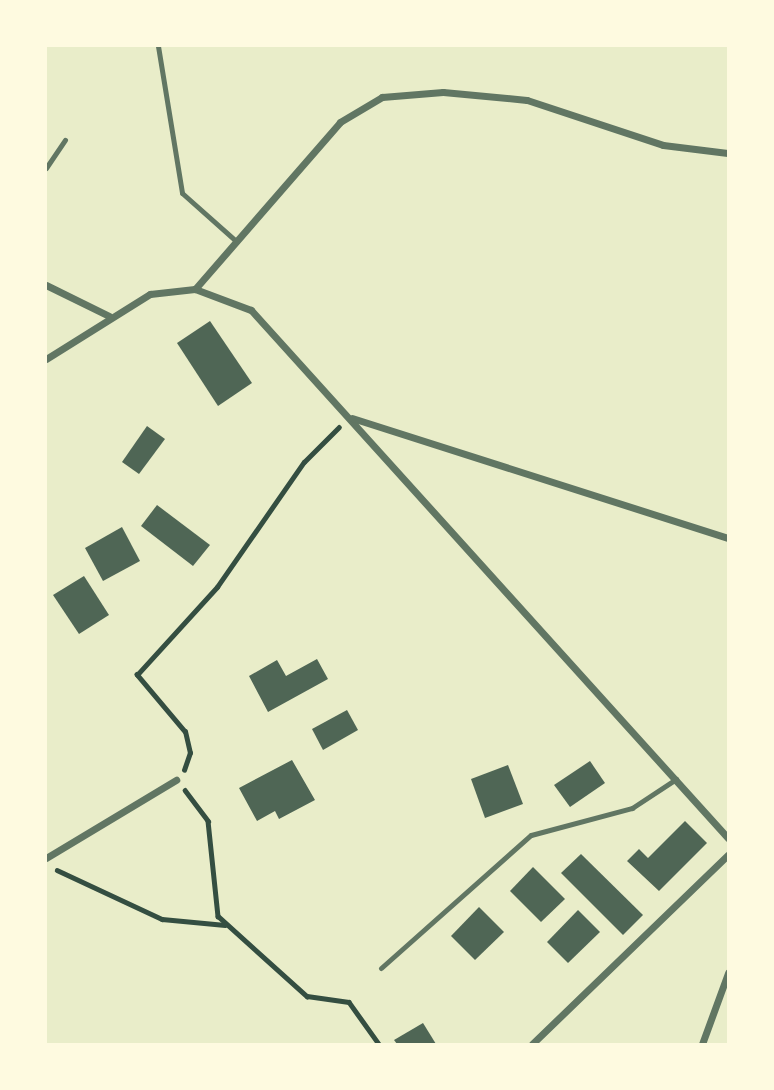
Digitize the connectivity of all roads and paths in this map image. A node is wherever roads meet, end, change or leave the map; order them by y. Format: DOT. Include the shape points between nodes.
graph roads {
  1 [pos="158,46"];
  2 [pos="65,140"];
  3 [pos="729,153"];
  4 [pos="46,168"];
  5 [pos="236,241"];
  6 [pos="46,285"];
  7 [pos="195,289"];
  8 [pos="109,316"];
  9 [pos="46,359"];
  10 [pos="351,418"];
  11 [pos="729,538"];
  12 [pos="676,779"];
  13 [pos="176,780"];
  14 [pos="729,838"];
  15 [pos="729,855"];
  16 [pos="46,858"];
  17 [pos="46,867"];
  18 [pos="226,925"];
  19 [pos="381,968"];
  20 [pos="729,973"];
  21 [pos="379,1045"];
  22 [pos="532,1045"];
  23 [pos="702,1045"];
  1 -- 5 [label="lane" via="182,193"];
  2 -- 4 [label="lane"];
  3 -- 5 [label="street" via="663,145 527,100 409,92 382,97 340,122"];
  5 -- 7 [label="street"];
  6 -- 8 [label="street"];
  7 -- 8 [label="street" via="150,294"];
  7 -- 10 [label="street" via="251,310"];
  8 -- 9 [label="street"];
  10 -- 11 [label="street"];
  10 -- 12 [label="street"];
  10 -- 13 [label="path" via="304,462 217,587 137,675 190,743"];
  12 -- 14 [label="street"];
  12 -- 19 [label="lane" via="632,808 520,842"];
  13 -- 16 [label="street"];
  13 -- 18 [label="path" via="208,821 214,903"];
  15 -- 22 [label="street"];
  17 -- 18 [label="path" via="162,919"];
  18 -- 21 [label="path" via="307,996 349,1002"];
  20 -- 23 [label="street"];
}
